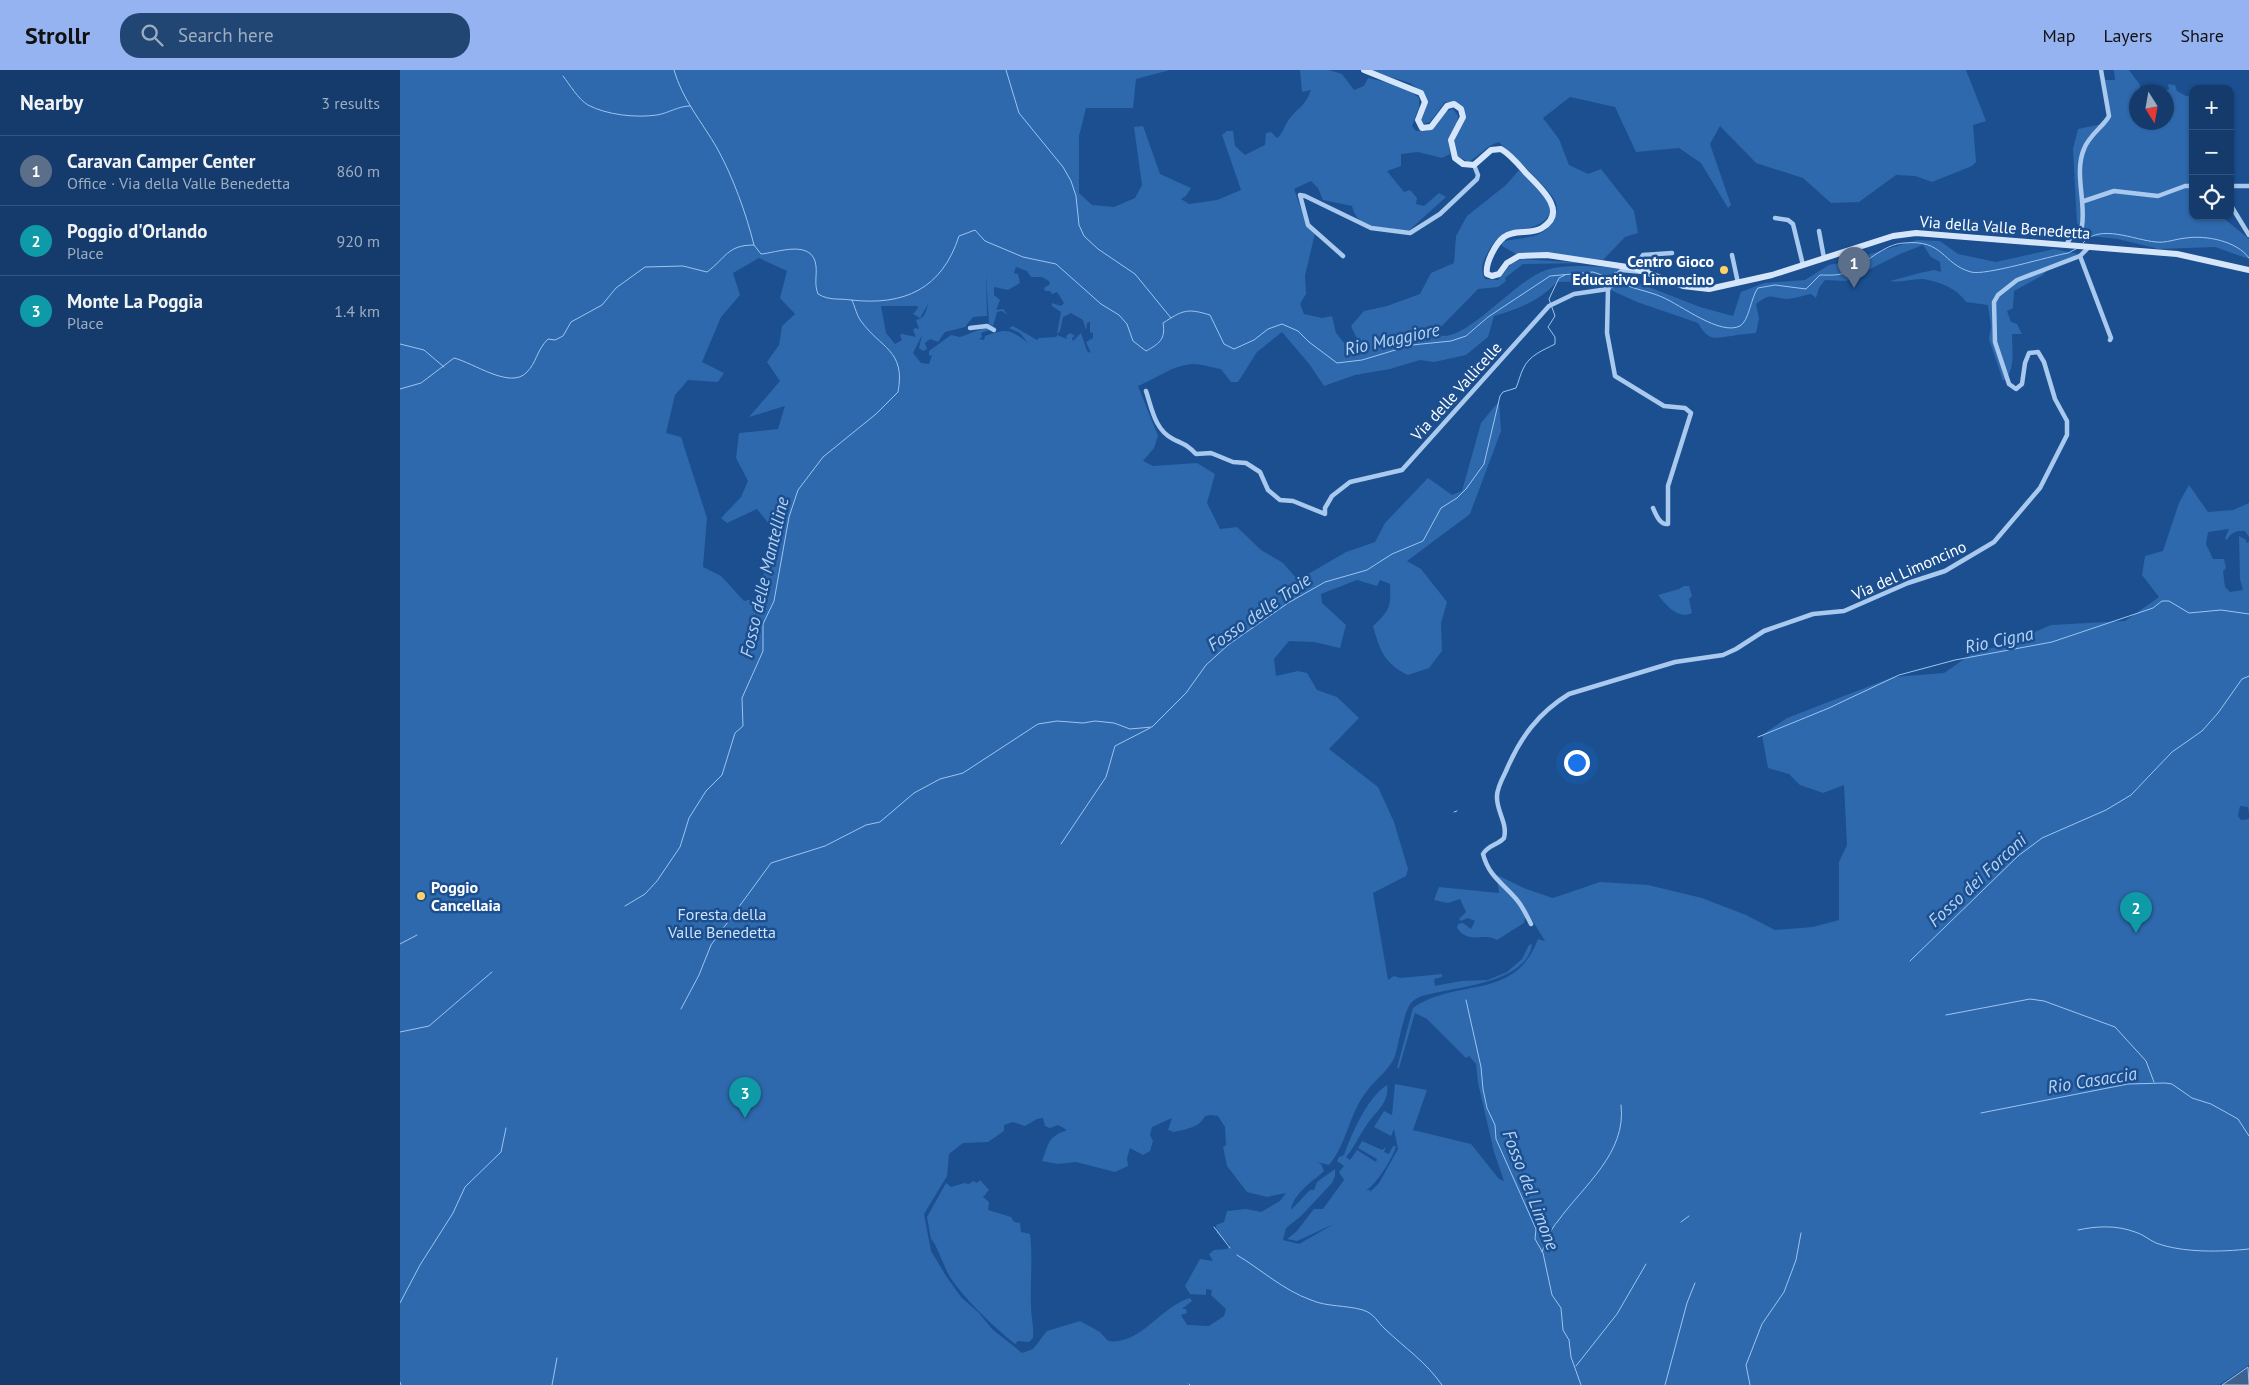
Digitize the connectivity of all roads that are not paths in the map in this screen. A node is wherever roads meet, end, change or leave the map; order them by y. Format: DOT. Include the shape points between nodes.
graph roads {
  1 [pos="1364,70"];
  2 [pos="2101,70"];
  3 [pos="1474,165"];
  4 [pos="2189,186"];
  5 [pos="2234,186"];
  6 [pos="2249,186"];
  7 [pos="2084,201"];
  8 [pos="2234,211"];
  9 [pos="1775,218"];
  10 [pos="1819,231"];
  11 [pos="2249,236"];
  12 [pos="2066,245"];
  13 [pos="2087,247"];
  14 [pos="1672,253"];
  15 [pos="1343,256"];
  16 [pos="1732,256"];
  17 [pos="2080,256"];
  18 [pos="1824,258"];
  19 [pos="1803,265"];
  20 [pos="2247,269"];
  21 [pos="1646,272"];
  22 [pos="1738,283"];
  23 [pos="1609,287"];
  24 [pos="970,328"];
  25 [pos="994,330"];
  26 [pos="2110,340"];
  27 [pos="1146,391"];
  28 [pos="1653,508"];
  29 [pos="1531,924"];
  1 -- 3 [label="main road" via="1421,93 1425,102 1418,120 1422,128 1431,127 1447,106 1454,104 1459,107 1463,118 1452,140 1453,155 1464,164"];
  2 -- 7 [label="street" via="2109,116 2082,152"];
  3 -- 15 [label="street" via="1477,179 1440,214 1410,233 1371,228 1300,196 1308,225"];
  3 -- 21 [label="main road, Via della Valle Benedetta" via="1492,150 1501,149 1546,193 1552,206 1551,219 1544,227 1508,235 1501,240 1486,267 1489,276 1499,274 1512,259 1527,255 1628,266"];
  4 -- 7 [label="street" via="2158,196 2114,191"];
  5 -- 6 [label="street"];
  7 -- 12 [label="street" via="2082,226"];
  8 -- 11 [label="street"];
  9 -- 19 [label="street" via="1793,224"];
  10 -- 18 [label="street"];
  12 -- 13 [label="main road, Via della Valle Benedetta"];
  12 -- 18 [label="main road, Via della Valle Benedetta" via="1904,233"];
  13 -- 17 [label="street, Via del Limoncino"];
  13 -- 20 [label="main road, Via della Valle Benedetta" via="2176,254"];
  14 -- 21 [label="street" via="1643,255 1641,258 1648,268"];
  16 -- 22 [label="street"];
  17 -- 26 [label="street, Via della Valle Benedetta"];
  17 -- 29 [label="street, Via del Limoncino" via="2017,280 1994,302 1995,342 2010,384 2016,389 2022,384 2026,357 2029,352 2038,352 2068,425 2067,435 2040,488 1994,542 1945,571 1908,583 1851,609 1796,619 1764,631 1723,655 1675,662 1563,697 1531,725 1513,754 1497,794 1505,825 1504,838 1482,854 1495,878 1516,898"];
  18 -- 19 [label="main road, Via della Valle Benedetta"];
  19 -- 22 [label="main road, Via della Valle Benedetta"];
  21 -- 22 [label="main road, Via della Valle Benedetta" via="1692,289 1709,290"];
  21 -- 23 [label="street, bridge" via="1622,270"];
  23 -- 27 [label="street, Via delle Vallicelle" via="1574,294 1549,306 1402,470 1350,482 1332,496 1325,514 1293,501 1280,500 1268,490 1260,472 1246,463 1233,462 1211,453 1196,454 1186,443 1172,438 1156,424"];
  23 -- 28 [label="street" via="1608,332 1615,376 1664,406 1685,408 1691,413 1668,486 1668,524 1663,524"];
  24 -- 25 [label="street" via="987,326"];
}
